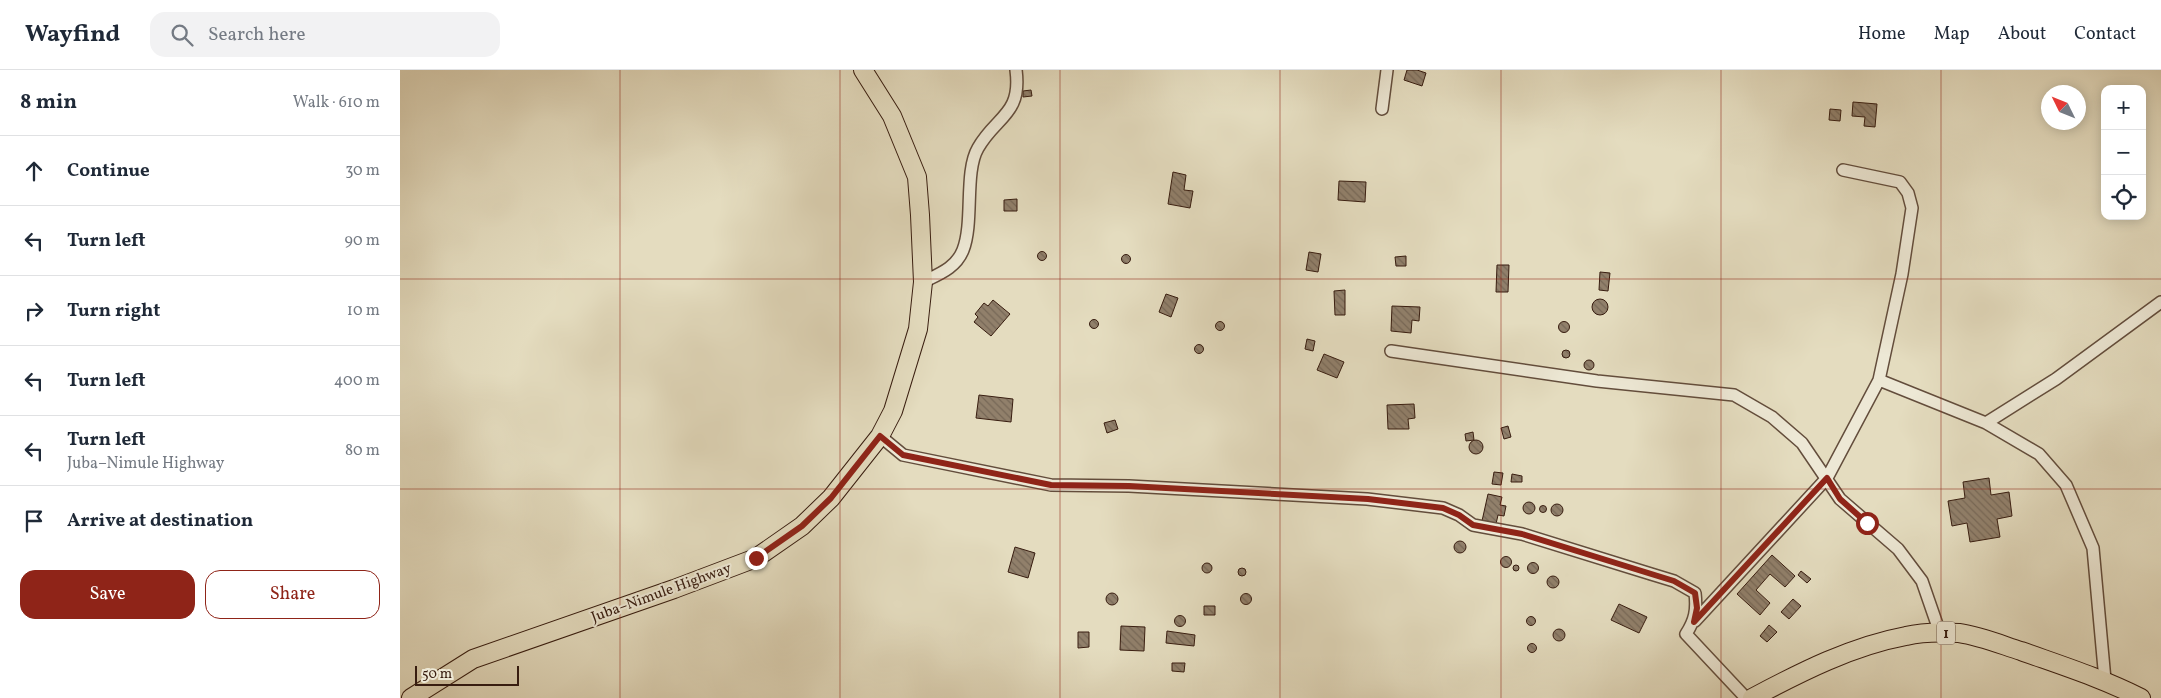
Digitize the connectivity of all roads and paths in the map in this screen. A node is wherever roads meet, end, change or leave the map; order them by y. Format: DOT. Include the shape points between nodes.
graph roads {
  1 [pos="863,70"];
  2 [pos="1016,70"];
  3 [pos="1387,70"];
  4 [pos="1382,109"];
  5 [pos="1843,170"];
  6 [pos="923,282"];
  7 [pos="2161,302"];
  8 [pos="1391,351"];
  9 [pos="1879,380"];
  10 [pos="1986,423"];
  11 [pos="880,436"];
  12 [pos="1827,478"];
  13 [pos="1694,622"];
  14 [pos="1940,633"];
  15 [pos="2106,680"];
  16 [pos="411,698"];
  17 [pos="1746,698"];
  18 [pos="1752,698"];
  19 [pos="2141,698"];
  1 -- 6 [label="main road, Juba–Nimule Highway" via="892,116 917,177"];
  2 -- 6 [label="street" via="1018,85 1013,106 977,149 963,249 953,266"];
  3 -- 4 [label="street"];
  5 -- 9 [label="street" via="1900,182 1908,193 1912,208 1902,274"];
  6 -- 11 [label="main road, Juba–Nimule Highway" via="918,328 893,411"];
  7 -- 10 [label="street" via="2056,379"];
  8 -- 12 [label="street" via="1597,381 1734,395 1772,417 1802,443"];
  9 -- 10 [label="street"];
  9 -- 12 [label="street"];
  10 -- 15 [label="street" via="2039,454 2066,485 2093,548"];
  11 -- 13 [label="street" via="903,455 1051,485 1368,499 1443,508 1473,525 1522,534 1674,581 1695,593 1697,608"];
  11 -- 16 [label="main road, Juba–Nimule Highway" via="831,498 802,526 756,558 473,658"];
  12 -- 13 [label="street"];
  12 -- 14 [label="street" via="1840,499 1898,549 1922,581"];
  13 -- 17 [label="street" via="1686,634"];
  14 -- 15 [label="main road, 1" via="1960,633"];
  14 -- 18 [label="main road, 1" via="1908,635 1849,652"];
  15 -- 19 [label="main road, 1"];
}
